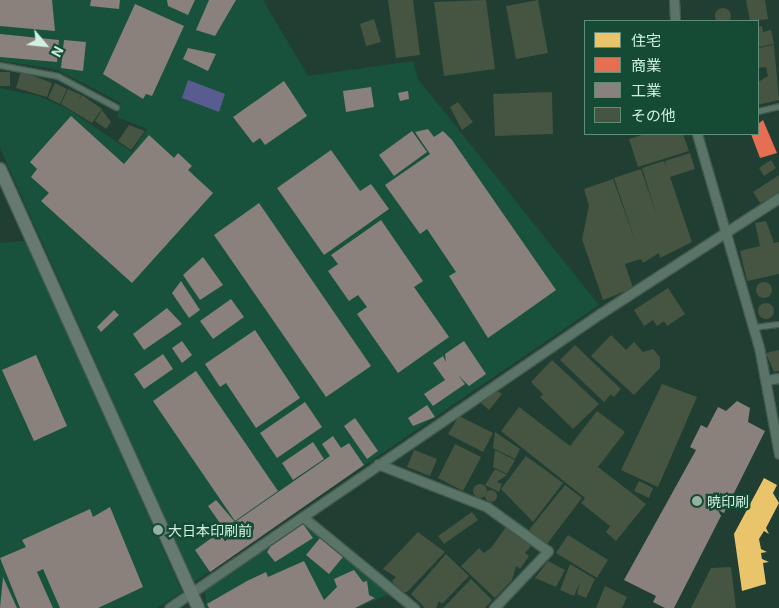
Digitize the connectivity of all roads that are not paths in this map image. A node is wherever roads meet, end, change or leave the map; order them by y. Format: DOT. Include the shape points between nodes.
graph roads {
  1 [pos="674,0"];
  2 [pos="675,20"];
  3 [pos="0,65"];
  4 [pos="779,106"];
  5 [pos="116,107"];
  6 [pos="759,111"];
  7 [pos="696,135"];
  8 [pos="0,169"];
  9 [pos="779,198"];
  10 [pos="727,233"];
  11 [pos="779,324"];
  12 [pos="754,327"];
  13 [pos="779,378"];
  14 [pos="766,380"];
  15 [pos="779,454"];
  16 [pos="378,464"];
  17 [pos="304,517"];
  18 [pos="192,593"];
  19 [pos="169,608"];
  20 [pos="198,608"];
  21 [pos="414,608"];
  22 [pos="494,608"];
  1 -- 2 [label="street"];
  3 -- 5 [label="lane" via="58,76"];
  4 -- 6 [label="lane"];
  7 -- 10 [label="street"];
  8 -- 18 [label="street"];
  9 -- 10 [label="street"];
  10 -- 12 [label="street"];
  10 -- 16 [label="street"];
  11 -- 12 [label="lane"];
  12 -- 14 [label="street"];
  13 -- 14 [label="street"];
  14 -- 15 [label="street"];
  16 -- 17 [label="street"];
  16 -- 22 [label="street" via="487,507 548,550"];
  17 -- 18 [label="street"];
  17 -- 21 [label="street"];
  18 -- 19 [label="street"];
  18 -- 20 [label="street"];
}
